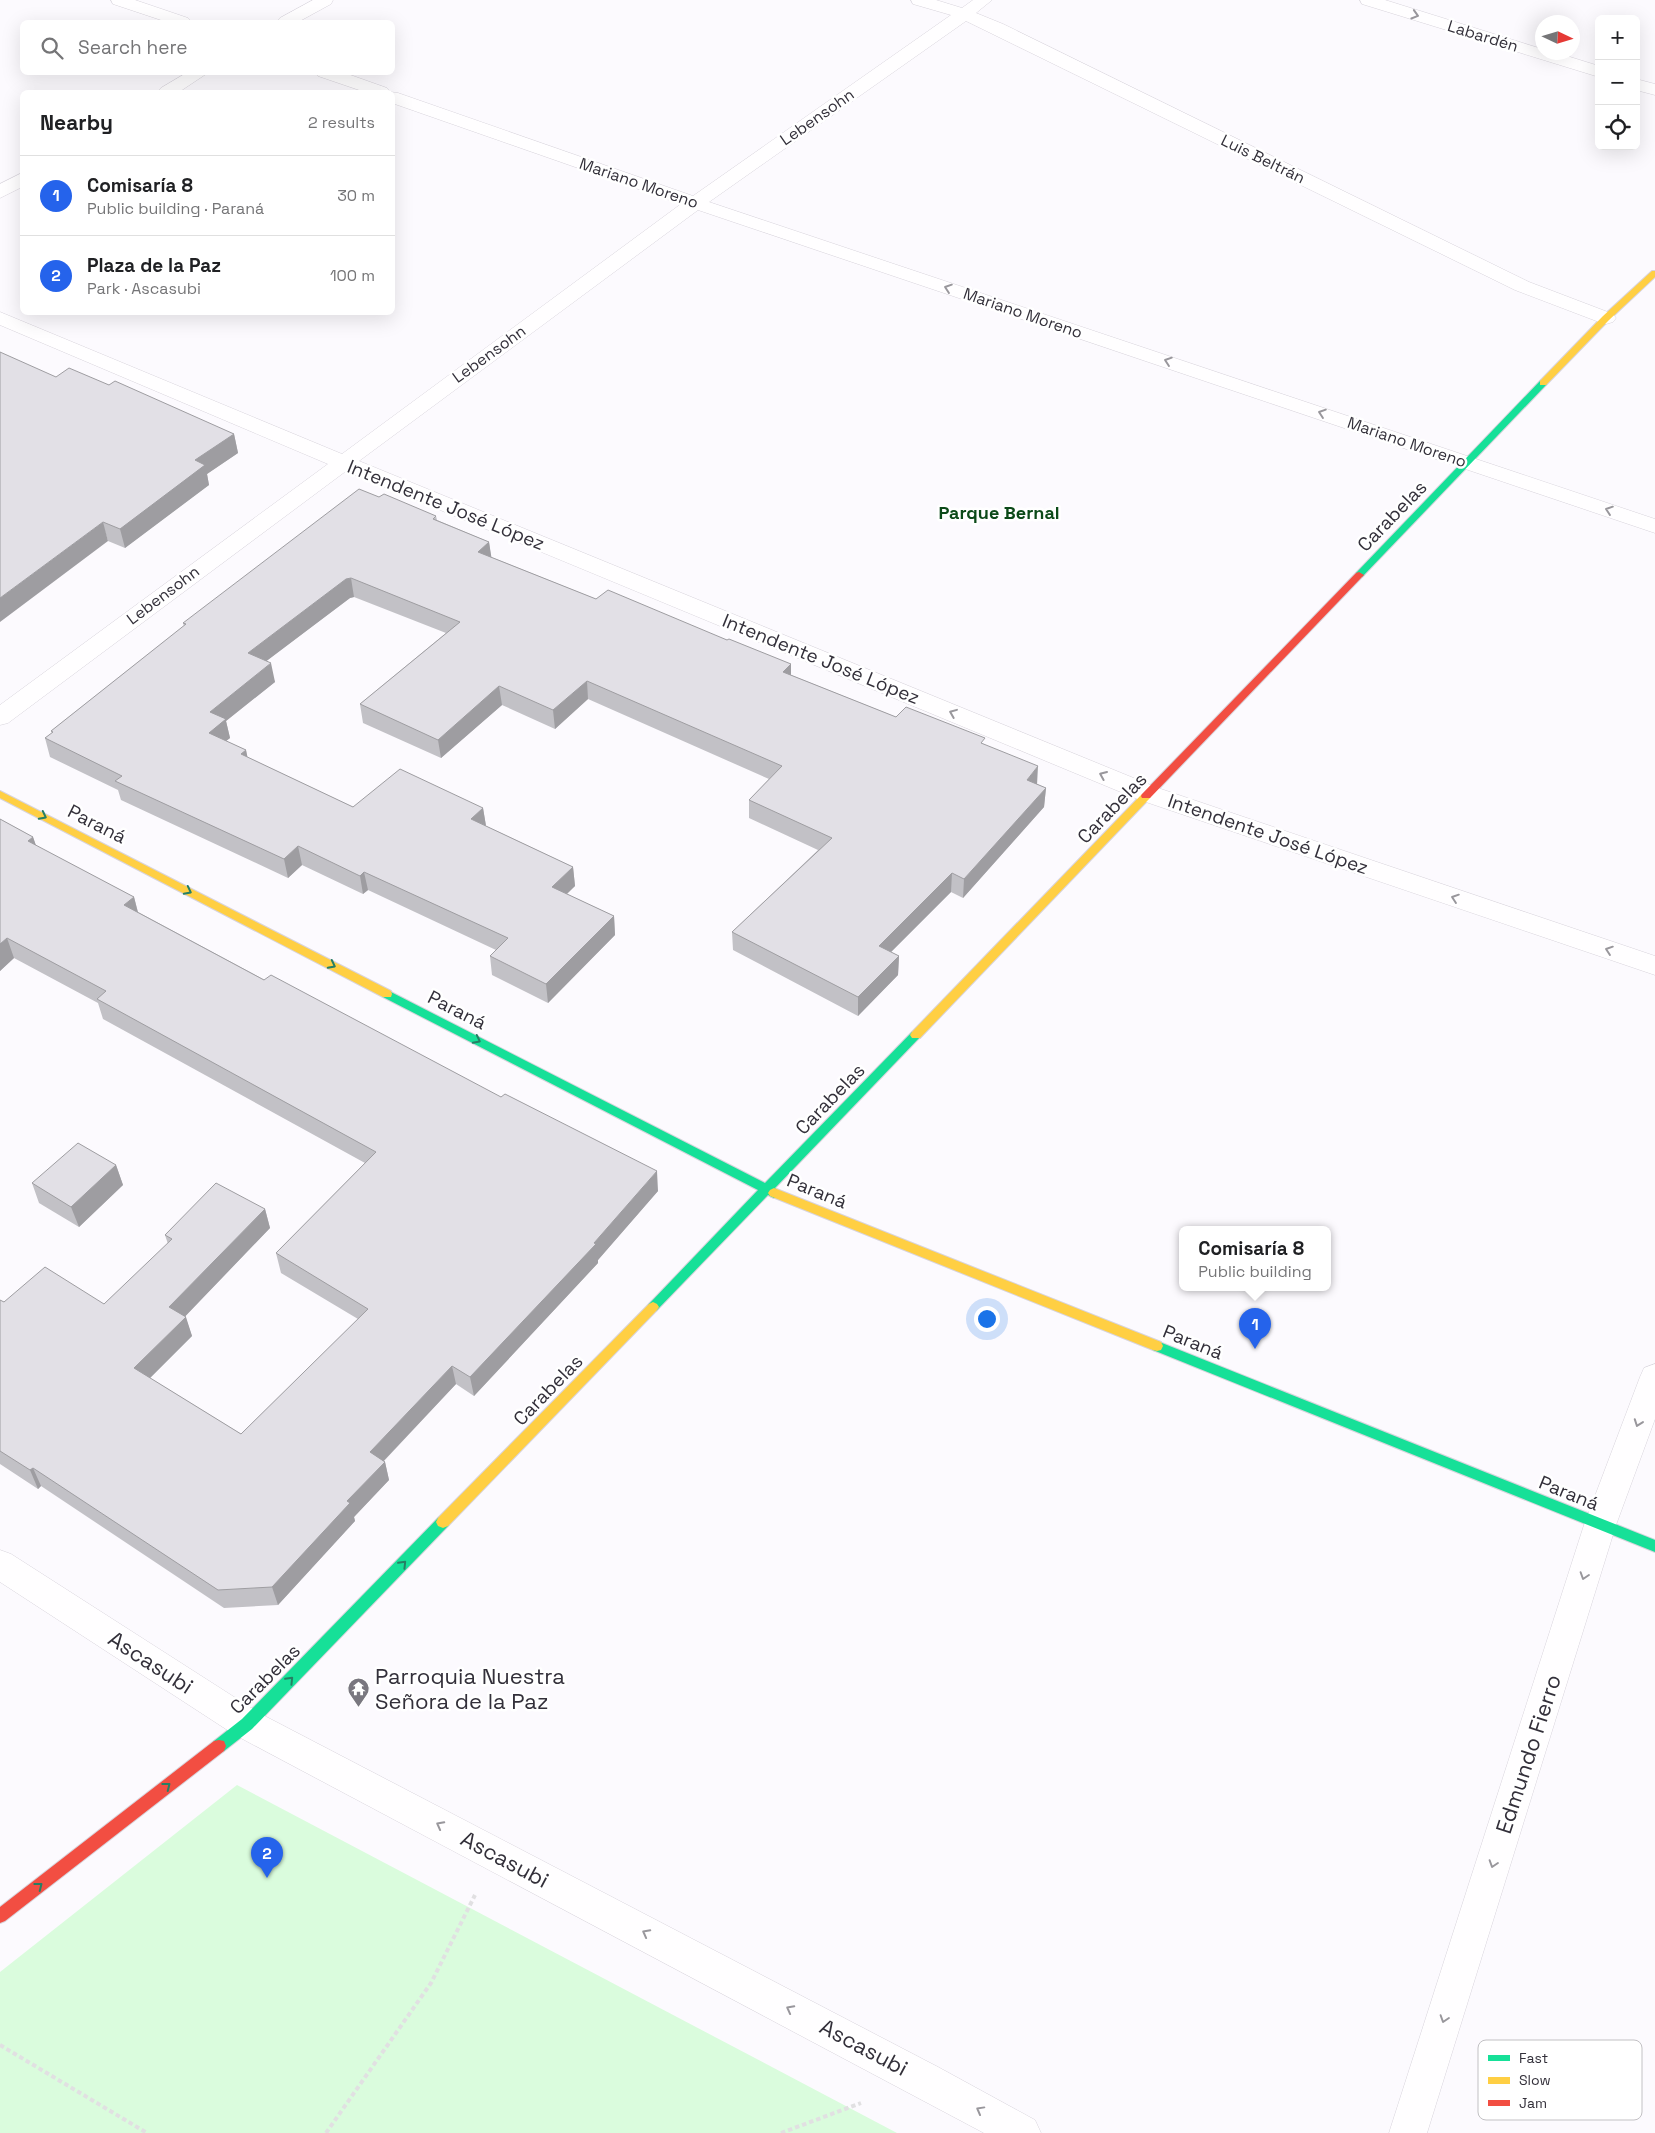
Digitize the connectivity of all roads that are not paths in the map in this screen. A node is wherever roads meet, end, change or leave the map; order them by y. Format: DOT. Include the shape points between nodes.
graph roads {
  1 [pos="119,0"];
  2 [pos="325,0"];
  3 [pos="920,0"];
  4 [pos="984,0"];
  5 [pos="1368,0"];
  6 [pos="964,14"];
  7 [pos="176,20"];
  8 [pos="290,20"];
  9 [pos="1595,71"];
  10 [pos="196,75"];
  11 [pos="333,75"];
  12 [pos="1640,85"];
  13 [pos="170,90"];
  14 [pos="375,90"];
  15 [pos="1655,90"];
  16 [pos="395,98"];
  17 [pos="20,180"];
  18 [pos="0,192"];
  19 [pos="695,203"];
  20 [pos="1655,273"];
  21 [pos="0,318"];
  22 [pos="1606,318"];
  23 [pos="342,462"];
  24 [pos="1468,462"];
  25 [pos="1655,526"];
  26 [pos="0,717"];
  27 [pos="0,794"];
  28 [pos="1150,794"];
  29 [pos="1655,966"];
  30 [pos="768,1190"];
  31 [pos="1655,1377"];
  32 [pos="1600,1524"];
  33 [pos="1655,1546"];
  34 [pos="0,1564"];
  35 [pos="247,1724"];
  36 [pos="0,1916"];
  37 [pos="1022,2133"];
  38 [pos="1408,2133"];
  1 -- 7 [label="street"];
  2 -- 8 [label="street"];
  3 -- 6 [label="street, Luis Beltrán"];
  4 -- 6 [label="street, Lebensohn"];
  5 -- 9 [label="street, Labardén, one-way"];
  6 -- 19 [label="street, Lebensohn"];
  6 -- 22 [label="street, Luis Beltrán" via="1522,286"];
  10 -- 13 [label="street"];
  11 -- 14 [label="street"];
  12 -- 15 [label="street"];
  16 -- 19 [label="street, Mariano Moreno"];
  17 -- 18 [label="street"];
  19 -- 23 [label="street, Lebensohn"];
  24 -- 19 [label="street, Mariano Moreno, one-way"];
  20 -- 22 [label="street, Carabelas"];
  21 -- 23 [label="street, Intendente José López"];
  22 -- 24 [label="street, Carabelas"];
  23 -- 26 [label="street, Lebensohn"];
  28 -- 23 [label="street, Intendente José López, one-way"];
  25 -- 24 [label="street, Mariano Moreno, one-way"];
  24 -- 28 [label="street, Carabelas"];
  27 -- 30 [label="street, Paraná, one-way"];
  29 -- 28 [label="street, Intendente José López, one-way"];
  28 -- 30 [label="street, Carabelas"];
  30 -- 32 [label="street, Paraná"];
  35 -- 30 [label="street, Carabelas, one-way"];
  31 -- 32 [label="street, Edmundo Fierro, one-way"];
  32 -- 33 [label="street, Paraná"];
  32 -- 38 [label="street, Edmundo Fierro, one-way"];
  34 -- 35 [label="street, Ascasubi"];
  36 -- 35 [label="street, Carabelas, one-way"];
  37 -- 35 [label="street, Ascasubi, one-way"];
}
